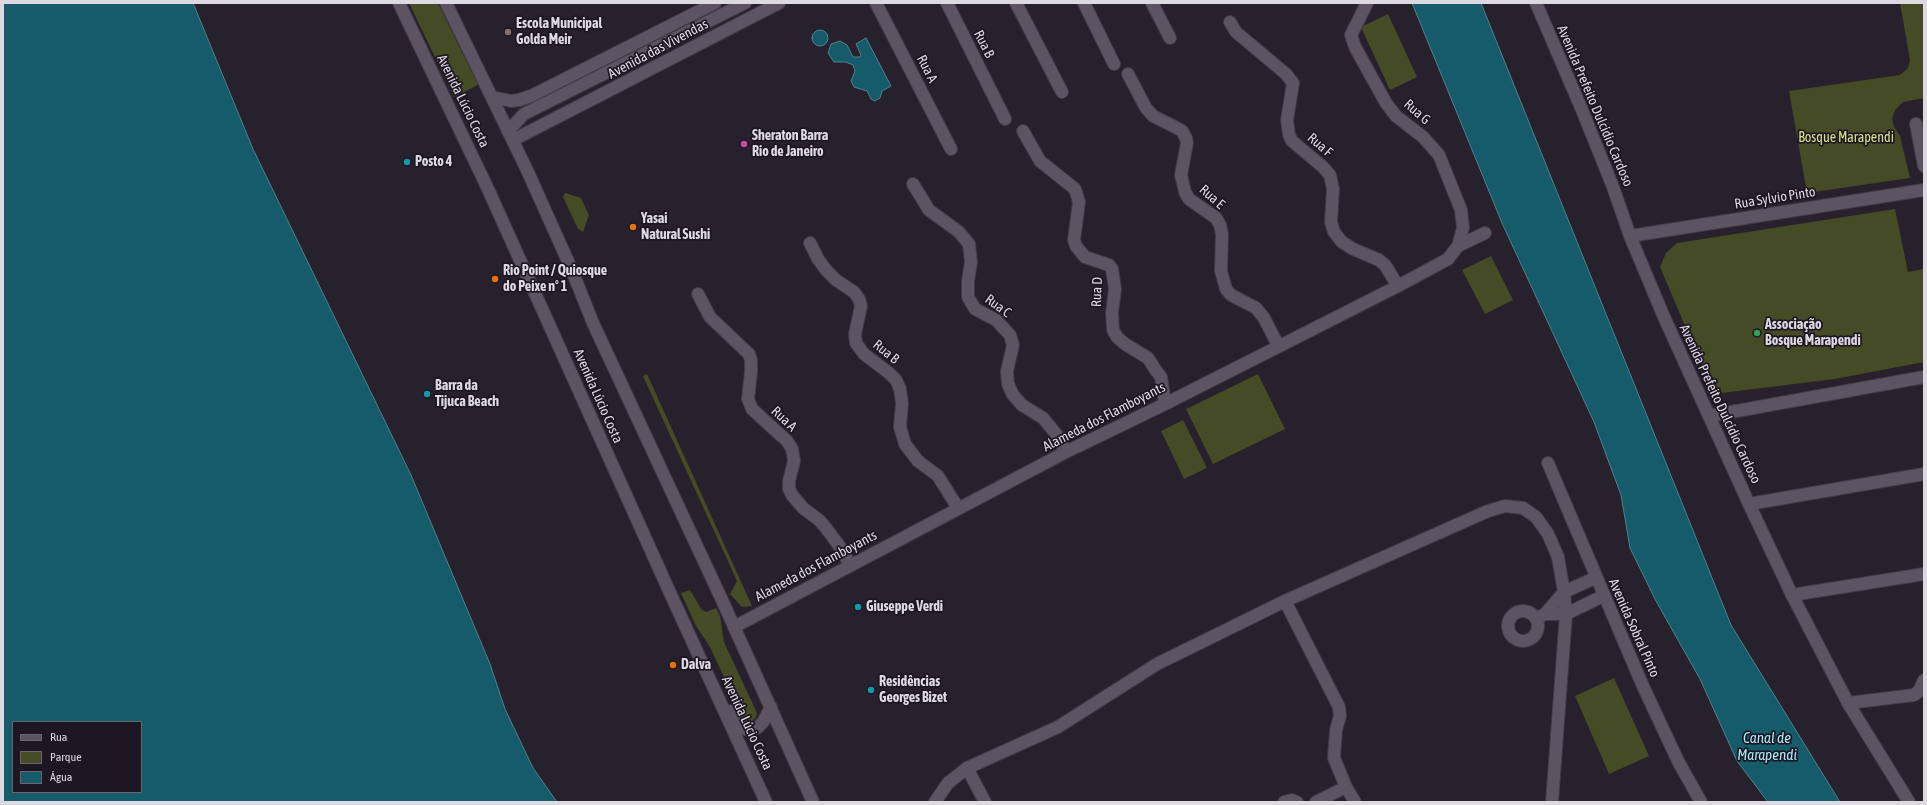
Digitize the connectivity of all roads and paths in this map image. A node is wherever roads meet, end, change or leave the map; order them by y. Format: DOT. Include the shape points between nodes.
graph roads {
  1 [pos="399,3"];
  2 [pos="446,3"];
  3 [pos="715,3"];
  4 [pos="745,3"];
  5 [pos="779,3"];
  6 [pos="876,3"];
  7 [pos="947,3"];
  8 [pos="1016,3"];
  9 [pos="1084,3"];
  10 [pos="1152,3"];
  11 [pos="1367,3"];
  12 [pos="1536,3"];
  13 [pos="1230,22"];
  14 [pos="1170,38"];
  15 [pos="1114,64"];
  16 [pos="1128,74"];
  17 [pos="1062,92"];
  18 [pos="492,97"];
  19 [pos="1005,120"];
  20 [pos="1916,124"];
  21 [pos="1023,131"];
  22 [pos="510,135"];
  23 [pos="951,149"];
  24 [pos="1924,166"];
  25 [pos="913,184"];
  26 [pos="1924,190"];
  27 [pos="1485,233"];
  28 [pos="1630,236"];
  29 [pos="810,243"];
  30 [pos="1458,246"];
  31 [pos="1398,286"];
  32 [pos="698,294"];
  33 [pos="1278,345"];
  34 [pos="1924,377"];
  35 [pos="1165,404"];
  36 [pos="1709,416"];
  37 [pos="1066,452"];
  38 [pos="1548,462"];
  39 [pos="1924,474"];
  40 [pos="1749,504"];
  41 [pos="958,508"];
  42 [pos="850,565"];
  43 [pos="1924,574"];
  44 [pos="1596,578"];
  45 [pos="1564,592"];
  46 [pos="1792,595"];
  47 [pos="1603,596"];
  48 [pos="1285,601"];
  49 [pos="1566,614"];
  50 [pos="734,627"];
  51 [pos="708,674"];
  52 [pos="1924,680"];
  53 [pos="1848,703"];
  54 [pos="771,707"];
  55 [pos="967,768"];
  56 [pos="1346,786"];
  57 [pos="766,802"];
  58 [pos="813,802"];
  59 [pos="935,802"];
  60 [pos="985,802"];
  61 [pos="1284,802"];
  62 [pos="1297,802"];
  63 [pos="1316,802"];
  64 [pos="1354,802"];
  65 [pos="1552,802"];
  66 [pos="1701,802"];
  67 [pos="1909,802"];
  1 -- 51 [label="street, Avenida Lúcio Costa" via="488,189"];
  2 -- 18 [label="street, Avenida Lúcio Costa"];
  3 -- 18 [label="street" via="531,96 511,101"];
  4 -- 22 [label="street" via="524,114"];
  5 -- 22 [label="street, Avenida das Vivendas" via="552,121"];
  6 -- 23 [label="street, Rua A"];
  7 -- 19 [label="street, Rua B"];
  8 -- 17 [label="street"];
  9 -- 15 [label="street"];
  10 -- 14 [label="street"];
  11 -- 30 [label="street, Rua G" via="1351,35 1355,47 1396,116 1423,137 1439,155 1461,210 1463,228"];
  12 -- 28 [label="street, Avenida Prefeito Dulcídio Cardoso" via="1582,110"];
  13 -- 31 [label="street, Rua F" via="1236,32 1286,74 1293,83 1287,120 1289,136 1330,175 1333,189 1330,222 1334,232 1342,242 1382,262"];
  16 -- 33 [label="street, Rua E" via="1153,116 1182,131 1186,138 1181,175 1185,192 1189,199 1216,218 1220,225 1221,271 1226,289 1231,295 1256,308"];
  18 -- 22 [label="street, Avenida Lúcio Costa"];
  20 -- 24 [label="street"];
  21 -- 35 [label="street, Rua D" via="1040,161 1075,189 1079,202 1074,240 1076,246 1085,257 1109,265 1112,269 1115,289 1113,330 1125,344 1148,358 1156,369 1161,377"];
  22 -- 50 [label="street, Avenida Lúcio Costa" via="568,261 593,323"];
  25 -- 37 [label="street, Rua C" via="929,210 959,232 969,244 971,262 968,297 975,309 996,320 1010,335 1013,345 1007,371 1008,384 1013,395 1022,405 1043,418 1057,435"];
  26 -- 28 [label="street, Rua Sylvio Pinto"];
  27 -- 30 [label="street, Alameda dos Flamboyants"];
  28 -- 36 [label="street, Avenida Prefeito Dulcídio Cardoso"];
  29 -- 41 [label="street, Rua B" via="826,270 859,299 861,306 855,334 856,343 864,354 896,380 901,396 900,427 905,444 918,461 938,476"];
  30 -- 31 [label="street, Alameda dos Flamboyants" via="1448,259"];
  31 -- 33 [label="street, Alameda dos Flamboyants"];
  32 -- 42 [label="street, Rua A" via="710,317 749,354 751,372 748,399 752,409 788,441 792,449 794,461 789,489 792,495 826,528"];
  33 -- 35 [label="street, Alameda dos Flamboyants"];
  34 -- 36 [label="street"];
  35 -- 37 [label="street, Alameda dos Flamboyants"];
  36 -- 40 [label="street, Avenida Prefeito Dulcídio Cardoso"];
  37 -- 41 [label="street, Alameda dos Flamboyants"];
  38 -- 44 [label="street, Avenida Sobral Pinto"];
  39 -- 40 [label="street"];
  40 -- 46 [label="street, Avenida Prefeito Dulcídio Cardoso"];
  41 -- 42 [label="street, Alameda dos Flamboyants"];
  42 -- 50 [label="street, Alameda dos Flamboyants"];
  43 -- 46 [label="street"];
  44 -- 45 [label="street"];
  44 -- 47 [label="street, Avenida Sobral Pinto"];
  45 -- 48 [label="street" via="1558,557 1548,534 1536,517 1523,508 1505,506 1488,511"];
  45 -- 49 [label="street"];
  45 -- 49 [label="street" via="1540,616"];
  46 -- 53 [label="street, Avenida Prefeito Dulcídio Cardoso"];
  47 -- 49 [label="street"];
  47 -- 66 [label="street, Avenida Sobral Pinto" via="1678,761"];
  48 -- 55 [label="street" via="1157,664 1058,726"];
  48 -- 56 [label="street" via="1339,706 1340,716 1334,752 1336,766"];
  49 -- 65 [label="street"];
  50 -- 54 [label="street, Avenida Lúcio Costa"];
  51 -- 54 [label="street" via="743,728 757,728"];
  51 -- 57 [label="street, Avenida Lúcio Costa"];
  52 -- 53 [label="street" via="1914,695"];
  53 -- 67 [label="street, Avenida Prefeito Dulcídio Cardoso"];
  54 -- 58 [label="street, Avenida Lúcio Costa"];
  55 -- 59 [label="street" via="948,783"];
  55 -- 60 [label="street"];
  56 -- 63 [label="street"];
  56 -- 64 [label="street"];
  61 -- 62 [label="street"];
}
